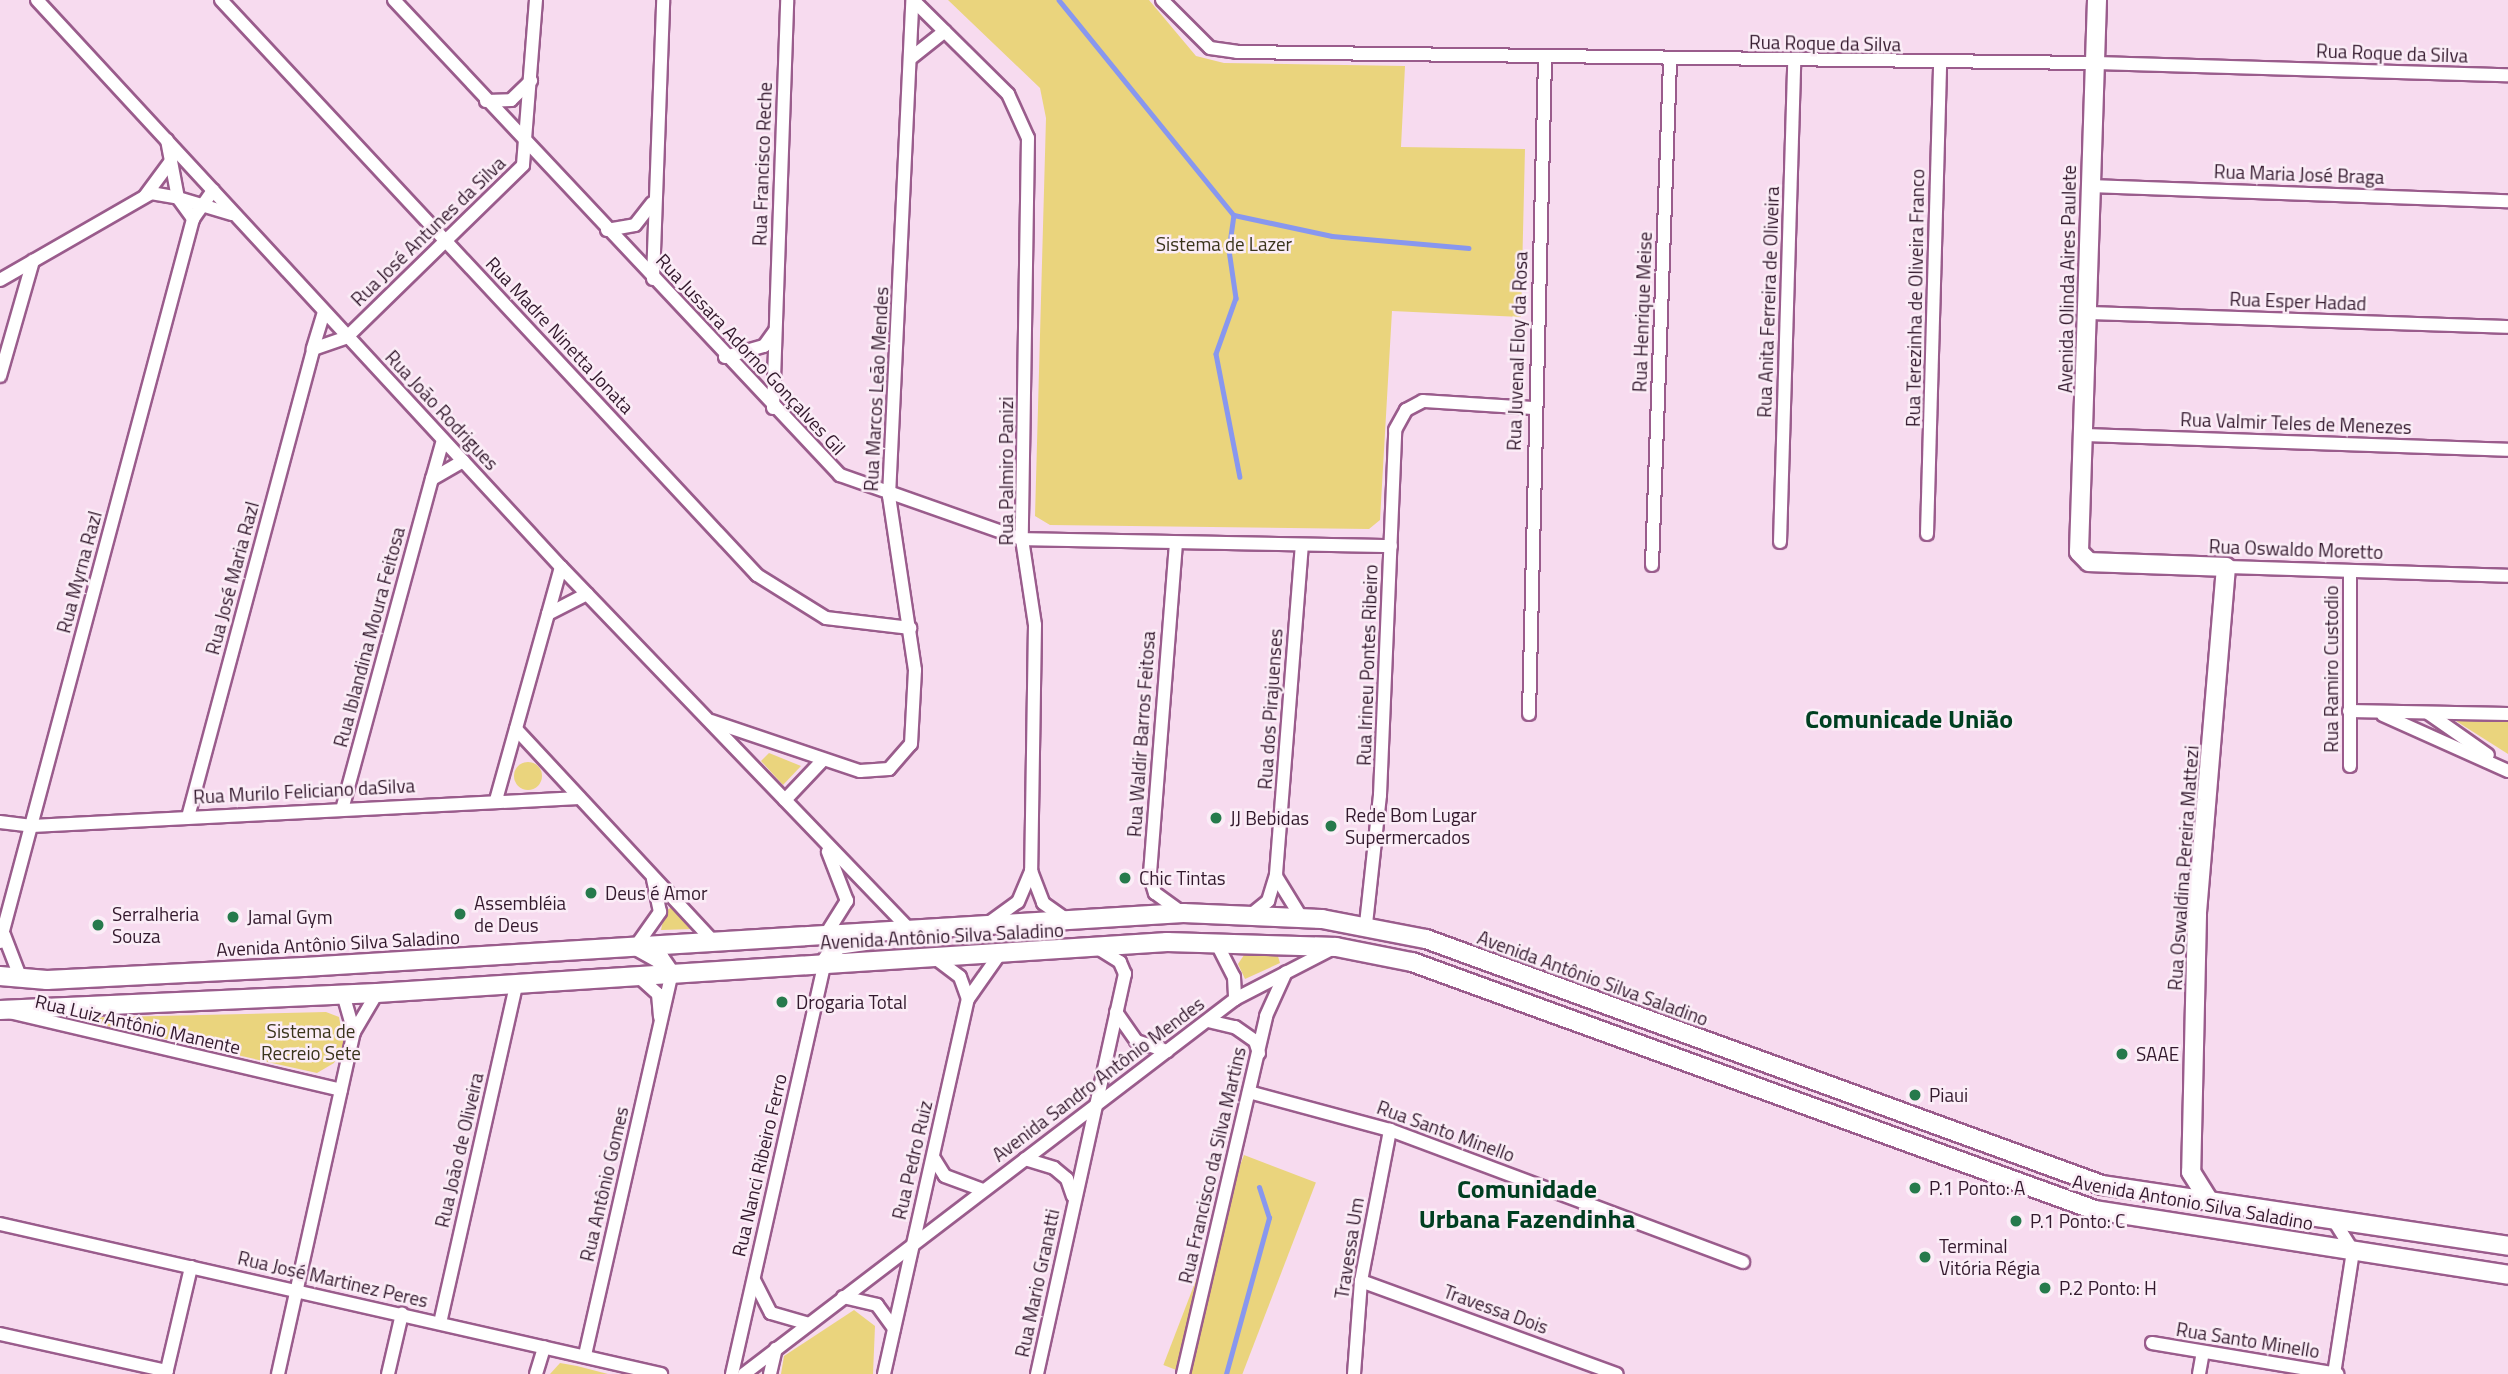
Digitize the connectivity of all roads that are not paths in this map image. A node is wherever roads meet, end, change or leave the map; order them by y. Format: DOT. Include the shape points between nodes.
graph roads {
  1 [pos="37,0"];
  2 [pos="220,0"];
  3 [pos="394,0"];
  4 [pos="410,0"];
  5 [pos="536,0"];
  6 [pos="663,0"];
  7 [pos="788,0"];
  8 [pos="913,0"];
  9 [pos="1163,0"];
  10 [pos="2097,0"];
  11 [pos="410,16"];
  12 [pos="945,31"];
  13 [pos="911,58"];
  14 [pos="1545,59"];
  15 [pos="1670,61"];
  16 [pos="1794,62"];
  17 [pos="2094,63"];
  18 [pos="1940,64"];
  19 [pos="2508,75"];
  20 [pos="531,81"];
  21 [pos="486,101"];
  22 [pos="167,140"];
  23 [pos="528,148"];
  24 [pos="171,161"];
  25 [pos="2089,186"];
  26 [pos="213,190"];
  27 [pos="145,196"];
  28 [pos="654,197"];
  29 [pos="178,198"];
  30 [pos="2508,201"];
  31 [pos="202,202"];
  32 [pos="221,210"];
  33 [pos="237,216"];
  34 [pos="193,219"];
  35 [pos="607,230"];
  36 [pos="447,241"];
  37 [pos="33,261"];
  38 [pos="653,279"];
  39 [pos="0,280"];
  40 [pos="324,312"];
  41 [pos="2088,313"];
  42 [pos="2508,327"];
  43 [pos="775,330"];
  44 [pos="347,337"];
  45 [pos="313,349"];
  46 [pos="4,351"];
  47 [pos="725,357"];
  48 [pos="0,376"];
  49 [pos="773,408"];
  50 [pos="1535,408"];
  51 [pos="2084,435"];
  52 [pos="443,440"];
  53 [pos="2508,450"];
  54 [pos="463,461"];
  55 [pos="432,479"];
  56 [pos="889,496"];
  57 [pos="1927,534"];
  58 [pos="1022,539"];
  59 [pos="1780,542"];
  60 [pos="1176,543"];
  61 [pos="1301,546"];
  62 [pos="1391,546"];
  63 [pos="2082,557"];
  64 [pos="1652,565"];
  65 [pos="561,567"];
  66 [pos="2226,567"];
  67 [pos="2350,573"];
  68 [pos="2508,576"];
  69 [pos="587,594"];
  70 [pos="548,614"];
  71 [pos="910,628"];
  72 [pos="2350,711"];
  73 [pos="2377,712"];
  74 [pos="2427,712"];
  75 [pos="1529,714"];
  76 [pos="2508,714"];
  77 [pos="708,720"];
  78 [pos="516,729"];
  79 [pos="823,760"];
  80 [pos="2350,766"];
  81 [pos="2508,770"];
  82 [pos="579,798"];
  83 [pos="496,800"];
  84 [pos="785,800"];
  85 [pos="343,806"];
  86 [pos="188,817"];
  87 [pos="0,822"];
  88 [pos="32,825"];
  89 [pos="823,842"];
  90 [pos="1031,870"];
  91 [pos="650,872"];
  92 [pos="1276,874"];
  93 [pos="1187,914"];
  94 [pos="1252,914"];
  95 [pos="1301,917"];
  96 [pos="1068,920"];
  97 [pos="989,922"];
  98 [pos="1366,924"];
  99 [pos="908,928"];
  100 [pos="828,931"];
  101 [pos="2,939"];
  102 [pos="712,940"];
  103 [pos="1216,942"];
  104 [pos="645,946"];
  105 [pos="1336,947"];
  106 [pos="1098,948"];
  107 [pos="999,955"];
  108 [pos="935,958"];
  109 [pos="824,965"];
  110 [pos="304,967"];
  111 [pos="1288,969"];
  112 [pos="696,974"];
  113 [pos="671,975"];
  114 [pos="0,976"];
  115 [pos="639,977"];
  116 [pos="21,979"];
  117 [pos="516,985"];
  118 [pos="377,993"];
  119 [pos="343,994"];
  120 [pos="968,999"];
  121 [pos="1236,999"];
  122 [pos="668,1003"];
  123 [pos="4,1011"];
  124 [pos="1116,1012"];
  125 [pos="661,1021"];
  126 [pos="1208,1021"];
  127 [pos="354,1032"];
  128 [pos="1167,1051"];
  129 [pos="1259,1053"];
  130 [pos="341,1090"];
  131 [pos="1249,1092"];
  132 [pos="1096,1106"];
  133 [pos="1390,1130"];
  134 [pos="1968,1137"];
  135 [pos="933,1157"];
  136 [pos="1025,1159"];
  137 [pos="2191,1172"];
  138 [pos="983,1190"];
  139 [pos="2173,1196"];
  140 [pos="1074,1199"];
  141 [pos="2210,1201"];
  142 [pos="2332,1219"];
  143 [pos="0,1224"];
  144 [pos="914,1242"];
  145 [pos="2508,1247"];
  146 [pos="2353,1251"];
  147 [pos="1743,1262"];
  148 [pos="191,1267"];
  149 [pos="2508,1275"];
  150 [pos="754,1280"];
  151 [pos="1361,1281"];
  152 [pos="297,1292"];
  153 [pos="843,1297"];
  154 [pos="402,1314"];
  155 [pos="440,1323"];
  156 [pos="807,1323"];
  157 [pos="894,1328"];
  158 [pos="0,1334"];
  159 [pos="2152,1343"];
  160 [pos="544,1347"];
  161 [pos="776,1349"];
  162 [pos="2203,1352"];
  163 [pos="585,1356"];
  164 [pos="166,1372"];
  165 [pos="278,1374"];
  166 [pos="388,1374"];
  167 [pos="536,1374"];
  168 [pos="658,1374"];
  169 [pos="732,1374"];
  170 [pos="744,1374"];
  171 [pos="770,1374"];
  172 [pos="884,1374"];
  173 [pos="1037,1374"];
  174 [pos="1183,1374"];
  175 [pos="1354,1374"];
  176 [pos="1617,1374"];
  177 [pos="2199,1374"];
  178 [pos="2335,1374"];
  1 -- 22 [label="street, Rua João Rodrigues"];
  2 -- 36 [label="street, Rua Madre Ninetta Jonata"];
  3 -- 11 [label="street, Rua Jussara Adorno Gonçalves Gil"];
  4 -- 11 [label="street"];
  5 -- 20 [label="street"];
  6 -- 28 [label="street"];
  7 -- 43 [label="street, Rua Francisco Reche"];
  8 -- 12 [label="street"];
  8 -- 13 [label="street, Rua Marcos Leão Mendes"];
  9 -- 14 [label="street, Rua Roque da Silva" via="1210,48"];
  10 -- 17 [label="main road, Avenida Olinda Aires Paulete"];
  11 -- 21 [label="street, Rua Jussara Adorno Gonçalves Gil"];
  12 -- 13 [label="street"];
  12 -- 58 [label="street, Rua Palmiro Panizi" via="1020,115 1028,138"];
  13 -- 56 [label="street, Rua Marcos Leão Mendes"];
  14 -- 15 [label="street, Rua Roque da Silva"];
  14 -- 50 [label="street, Rua Juvenal Eloy da Rosa"];
  15 -- 16 [label="street, Rua Roque da Silva"];
  15 -- 64 [label="street, Rua Henrique Meise"];
  16 -- 18 [label="street, Rua Roque da Silva"];
  16 -- 59 [label="street, Rua Anita Ferreira de Oliveira"];
  17 -- 18 [label="street, Rua Roque da Silva"];
  17 -- 19 [label="street, Rua Roque da Silva"];
  17 -- 25 [label="main road, Avenida Olinda Aires Paulete"];
  18 -- 57 [label="street, Rua Terezinha de Oliveira Franco"];
  20 -- 21 [label="street" via="511,100"];
  20 -- 23 [label="street"];
  21 -- 23 [label="street, Rua Jussara Adorno Gonçalves Gil"];
  22 -- 24 [label="street"];
  22 -- 26 [label="street, Rua João Rodrigues"];
  23 -- 35 [label="street, Rua Jussara Adorno Gonçalves Gil"];
  23 -- 36 [label="street, Rua José Antunes da Silva" via="523,165"];
  24 -- 27 [label="street"];
  24 -- 29 [label="street"];
  25 -- 30 [label="street, Rua Maria José Braga"];
  25 -- 41 [label="main road, Avenida Olinda Aires Paulete"];
  26 -- 31 [label="street, Rua Myrna Razl"];
  26 -- 33 [label="street, Rua João Rodrigues"];
  27 -- 29 [label="street"];
  27 -- 37 [label="street"];
  28 -- 35 [label="street" via="635,225"];
  28 -- 38 [label="street"];
  29 -- 31 [label="street"];
  29 -- 34 [label="street"];
  31 -- 32 [label="street"];
  31 -- 34 [label="street, Rua Myrna Razl"];
  32 -- 33 [label="street"];
  32 -- 34 [label="street"];
  33 -- 40 [label="street, Rua João Rodrigues"];
  34 -- 88 [label="street, Rua Myrna Razl"];
  35 -- 38 [label="street, Rua Jussara Adorno Gonçalves Gil"];
  36 -- 44 [label="street, Rua José Antunes da Silva"];
  36 -- 71 [label="street, Rua Madre Ninetta Jonata" via="757,575 826,618"];
  37 -- 39 [label="street"];
  37 -- 46 [label="street"];
  38 -- 47 [label="street, Rua Jussara Adorno Gonçalves Gil"];
  40 -- 44 [label="street, Rua João Rodrigues"];
  40 -- 45 [label="street, Rua José Maria Razl"];
  41 -- 42 [label="street, Rua Esper Hadad"];
  41 -- 51 [label="main road, Avenida Olinda Aires Paulete"];
  43 -- 47 [label="street" via="764,346"];
  43 -- 49 [label="street, Rua Francisco Reche"];
  44 -- 45 [label="street"];
  44 -- 52 [label="street, Rua João Rodrigues"];
  45 -- 86 [label="street, Rua José Maria Razl"];
  46 -- 48 [label="street"];
  47 -- 49 [label="street, Rua Jussara Adorno Gonçalves Gil"];
  49 -- 56 [label="street, Rua Jussara Adorno Gonçalves Gil" via="840,475"];
  50 -- 62 [label="street, Rua Irineu Pontes Ribeiro" via="1423,401 1406,410 1395,430"];
  50 -- 75 [label="street, Rua Juvenal Eloy da Rosa" via="1526,645"];
  51 -- 53 [label="street, Rua Valmir Teles de Menezes"];
  51 -- 63 [label="main road, Avenida Olinda Aires Paulete"];
  52 -- 54 [label="street, Rua João Rodrigues"];
  52 -- 55 [label="street, Rua Iblandina Moura Feitosa"];
  54 -- 55 [label="street"];
  54 -- 65 [label="street, Rua João Rodrigues"];
  55 -- 85 [label="street, Rua Iblandina Moura Feitosa"];
  56 -- 58 [label="street, Rua Jussara Adorno Gonçalves Gil"];
  56 -- 71 [label="street, Rua Marcos Leão Mendes"];
  58 -- 60 [label="street, Rua Jussara Adorno Gonçalves Gil"];
  58 -- 90 [label="street, Rua Palmiro Panizi" via="1035,625"];
  60 -- 61 [label="street, Rua Jussara Adorno Gonçalves Gil"];
  60 -- 93 [label="street, Rua Waldir Barros Feitosa" via="1150,877 1155,893"];
  61 -- 62 [label="street, Rua Jussara Adorno Gonçalves Gil"];
  61 -- 92 [label="street, Rua dos Pirajuenses"];
  62 -- 98 [label="street, Rua Irineu Pontes Ribeiro" via="1380,795"];
  63 -- 66 [label="main road, Rua Oswaldo Moretto"];
  65 -- 69 [label="street, Rua João Rodrigues"];
  65 -- 70 [label="street"];
  66 -- 67 [label="street, Rua Oswaldo Moretto"];
  66 -- 137 [label="main road, Rua Oswaldina Pereira Mattezi" via="2197,915"];
  67 -- 68 [label="street, Rua Oswaldo Moretto"];
  67 -- 72 [label="street, Rua Ramiro Custodio"];
  69 -- 70 [label="street"];
  69 -- 77 [label="street, Rua João Rodrigues"];
  70 -- 78 [label="street"];
  71 -- 79 [label="street, Rua Marcos Leão Mendes" via="915,704 903,760 877,772"];
  72 -- 73 [label="street"];
  72 -- 80 [label="street, Rua Ramiro Custodio"];
  73 -- 74 [label="street"];
  73 -- 81 [label="street"];
  74 -- 76 [label="street"];
  74 -- 81 [label="street"];
  77 -- 79 [label="street, Rua Marcos Leão Mendes"];
  77 -- 84 [label="street, Rua João Rodrigues"];
  78 -- 82 [label="street"];
  78 -- 83 [label="street"];
  79 -- 84 [label="street"];
  82 -- 83 [label="street, Rua Murilo Feliciano daSilva"];
  82 -- 91 [label="street"];
  83 -- 85 [label="street, Rua Murilo Feliciano daSilva"];
  84 -- 89 [label="street, Rua João Rodrigues"];
  85 -- 86 [label="street, Rua Murilo Feliciano daSilva"];
  86 -- 88 [label="street, Rua Murilo Feliciano daSilva"];
  87 -- 88 [label="street, Rua Murilo Feliciano daSilva"];
  88 -- 101 [label="street, Rua Myrna Razl"];
  89 -- 99 [label="street, Rua João Rodrigues"];
  89 -- 100 [label="street, Rua João Rodrigues" via="847,901"];
  90 -- 96 [label="street, Rua Palmiro Panizi" via="1043,903"];
  90 -- 97 [label="street, Rua Palmiro Panizi" via="1018,902"];
  91 -- 102 [label="street"];
  91 -- 104 [label="street" via="660,912"];
  92 -- 94 [label="street, Rua dos Pirajuenses" via="1268,901"];
  92 -- 95 [label="street, Rua dos Pirajuenses" via="1287,903"];
  93 -- 94 [label="main road, Avenida Antônio Silva Saladino"];
  93 -- 96 [label="main road, Avenida Antônio Silva Saladino"];
  93 -- 103 [label="main road"];
  94 -- 95 [label="main road, Avenida Antônio Silva Saladino"];
  95 -- 98 [label="main road, Avenida Antônio Silva Saladino"];
  96 -- 97 [label="main road, Avenida Antônio Silva Saladino"];
  97 -- 99 [label="main road, Avenida Antônio Silva Saladino"];
  97 -- 109 [label="main road" via="958,934 845,943"];
  98 -- 134 [label="main road, Avenida Antônio Silva Saladino" via="1426,939"];
  99 -- 100 [label="main road, Avenida Antônio Silva Saladino"];
  100 -- 102 [label="main road, Avenida Antônio Silva Saladino"];
  101 -- 116 [label="street, Rua Myrna Razl"];
  102 -- 104 [label="main road"];
  103 -- 105 [label="main road"];
  103 -- 106 [label="main road, Avenida Antônio Silva Saladino"];
  103 -- 121 [label="street" via="1234,977"];
  104 -- 110 [label="main road, Avenida Antônio Silva Saladino"];
  104 -- 113 [label="main road"];
  105 -- 111 [label="street, Avenida Sandro Antônio Mendes"];
  105 -- 146 [label="main road, Avenida Antonio Silva Saladino" via="1412,962 2095,1210"];
  106 -- 107 [label="main road, Avenida Antônio Silva Saladino"];
  106 -- 124 [label="street, Rua Mario Granatti" via="1124,967"];
  107 -- 108 [label="main road, Avenida Antônio Silva Saladino"];
  107 -- 120 [label="street, Rua Pedro Ruiz"];
  108 -- 109 [label="main road, Avenida Antônio Silva Saladino"];
  108 -- 120 [label="street" via="960,977"];
  109 -- 112 [label="main road, Avenida Antônio Silva Saladino"];
  109 -- 150 [label="street, Rua Nanci Ribeiro Ferro"];
  110 -- 116 [label="main road, Avenida Antônio Silva Saladino"];
  110 -- 119 [label="main road" via="336,978"];
  111 -- 121 [label="street, Avenida Sandro Antônio Mendes"];
  111 -- 129 [label="street, Rua Francisco da Silva Martins" via="1272,994"];
  112 -- 113 [label="main road, Avenida Antônio Silva Saladino"];
  112 -- 122 [label="street, Rua Antônio Gomes"];
  113 -- 115 [label="main road, Avenida Antônio Silva Saladino"];
  113 -- 122 [label="street, Rua Antônio Gomes"];
  114 -- 116 [label="main road, Avenida Antônio Silva Saladino"];
  115 -- 117 [label="main road, Avenida Antônio Silva Saladino"];
  115 -- 125 [label="street, Rua Antônio Gomes" via="658,994"];
  117 -- 118 [label="main road, Avenida Antônio Silva Saladino"];
  117 -- 155 [label="street, Rua João de Oliveira"];
  118 -- 119 [label="main road"];
  118 -- 127 [label="street"];
  119 -- 123 [label="main road"];
  119 -- 127 [label="street"];
  120 -- 135 [label="street, Rua Pedro Ruiz"];
  121 -- 126 [label="street, Avenida Sandro Antônio Mendes"];
  122 -- 125 [label="street, Rua Antônio Gomes"];
  123 -- 130 [label="street, Rua Luiz Antônio Manente"];
  124 -- 128 [label="street" via="1136,1041"];
  124 -- 132 [label="street, Rua Mario Granatti"];
  125 -- 163 [label="street, Rua Antônio Gomes"];
  126 -- 128 [label="street, Avenida Sandro Antônio Mendes"];
  126 -- 129 [label="street" via="1235,1027 1255,1041"];
  127 -- 130 [label="street"];
  128 -- 132 [label="street, Avenida Sandro Antônio Mendes"];
  129 -- 131 [label="street, Rua Francisco da Silva Martins"];
  130 -- 152 [label="street"];
  131 -- 133 [label="street, Rua Santo Minello"];
  131 -- 174 [label="street, Rua Francisco da Silva Martins"];
  132 -- 136 [label="street, Avenida Sandro Antônio Mendes"];
  132 -- 140 [label="street, Rua Mario Granatti"];
  133 -- 147 [label="street, Rua Santo Minello"];
  133 -- 151 [label="street, Travessa Um"];
  134 -- 139 [label="main road, Avenida Antonio Silva Saladino" via="2102,1185"];
  135 -- 138 [label="street" via="945,1176"];
  135 -- 144 [label="street, Rua Pedro Ruiz"];
  136 -- 138 [label="street, Avenida Sandro Antônio Mendes"];
  136 -- 140 [label="street, Rua Mario Granatti" via="1067,1179"];
  137 -- 139 [label="main road"];
  137 -- 141 [label="main road"];
  138 -- 144 [label="street, Avenida Sandro Antônio Mendes"];
  139 -- 141 [label="main road, Avenida Antonio Silva Saladino"];
  140 -- 173 [label="street, Rua Mario Granatti"];
  141 -- 142 [label="main road, Avenida Antonio Silva Saladino"];
  142 -- 145 [label="main road, Avenida Antonio Silva Saladino"];
  142 -- 146 [label="street"];
  143 -- 148 [label="street, Rua José Martinez Peres"];
  144 -- 153 [label="street, Avenida Sandro Antônio Mendes"];
  144 -- 157 [label="street, Rua Pedro Ruiz"];
  146 -- 149 [label="main road, Avenida Antonio Silva Saladino"];
  146 -- 178 [label="street"];
  148 -- 152 [label="street, Rua José Martinez Peres"];
  148 -- 164 [label="street"];
  150 -- 156 [label="street" via="771,1313"];
  150 -- 169 [label="street, Rua Nanci Ribeiro Ferro"];
  151 -- 175 [label="street, Travessa Um"];
  151 -- 176 [label="street, Travessa Dois"];
  152 -- 154 [label="street, Rua José Martinez Peres"];
  152 -- 165 [label="street"];
  153 -- 156 [label="street, Avenida Sandro Antônio Mendes"];
  153 -- 157 [label="street" via="877,1305"];
  154 -- 155 [label="street, Rua José Martinez Peres"];
  154 -- 166 [label="street"];
  155 -- 160 [label="street, Rua José Martinez Peres"];
  156 -- 161 [label="street, Avenida Sandro Antônio Mendes"];
  157 -- 172 [label="street, Rua Pedro Ruiz"];
  158 -- 164 [label="street"];
  159 -- 162 [label="street, Rua Santo Minello"];
  160 -- 163 [label="street, Rua José Martinez Peres"];
  160 -- 167 [label="street"];
  161 -- 170 [label="street, Avenida Sandro Antônio Mendes"];
  161 -- 171 [label="street"];
  162 -- 177 [label="street"];
  162 -- 178 [label="street, Rua Santo Minello"];
  163 -- 168 [label="street, Rua José Martinez Peres"];
}
